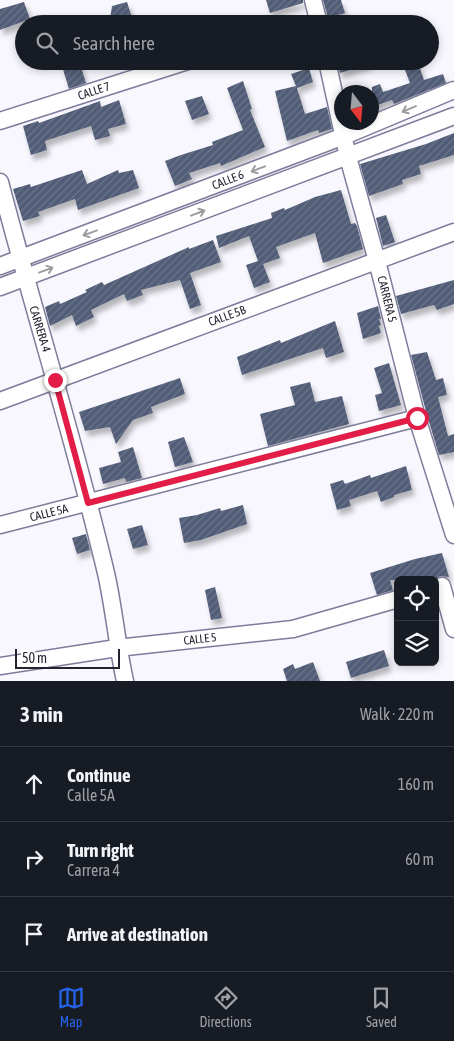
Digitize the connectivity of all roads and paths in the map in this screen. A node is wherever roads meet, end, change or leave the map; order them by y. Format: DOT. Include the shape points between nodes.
graph roads {
  1 [pos="313,0"];
  2 [pos="314,15"];
  3 [pos="160,70"];
  4 [pos="329,70"];
  5 [pos="454,90"];
  6 [pos="454,116"];
  7 [pos="0,121"];
  8 [pos="344,136"];
  9 [pos="348,157"];
  10 [pos="0,182"];
  11 [pos="110,225"];
  12 [pos="454,232"];
  13 [pos="115,244"];
  14 [pos="19,258"];
  15 [pos="378,261"];
  16 [pos="0,266"];
  17 [pos="25,278"];
  18 [pos="0,287"];
  19 [pos="55,380"];
  20 [pos="0,400"];
  21 [pos="417,418"];
  22 [pos="88,503"];
  23 [pos="0,525"];
  24 [pos="454,535"];
  25 [pos="444,585"];
  26 [pos="394,600"];
  27 [pos="454,629"];
  28 [pos="117,648"];
  29 [pos="0,666"];
  30 [pos="124,681"];
  1 -- 2 [label="street"];
  3 -- 7 [label="street, CALLE 7"];
  4 -- 8 [label="street, CARRERA 5"];
  5 -- 8 [label="street, CALLE 6, one-way"];
  6 -- 9 [label="street, CALLE 6"];
  8 -- 9 [label="street, CARRERA 5"];
  8 -- 11 [label="street, CALLE 6, one-way"];
  13 -- 9 [label="street, CALLE 6, one-way"];
  9 -- 15 [label="street, CARRERA 5"];
  10 -- 14 [label="street, CARRERA 4"];
  11 -- 13 [label="street"];
  11 -- 14 [label="street, CALLE 6, one-way"];
  12 -- 15 [label="street, CALLE 5B"];
  17 -- 13 [label="street, CALLE 6, one-way"];
  14 -- 16 [label="street, CALLE 6"];
  14 -- 17 [label="street, CARRERA 4"];
  15 -- 19 [label="street, CALLE 5B"];
  15 -- 21 [label="street, CARRERA 5"];
  17 -- 18 [label="street, CALLE 6"];
  17 -- 19 [label="street, CARRERA 4"];
  19 -- 20 [label="street, CALLE 5B"];
  19 -- 22 [label="street, CARRERA 4"];
  21 -- 22 [label="street, CALLE 5A"];
  21 -- 24 [label="street, CARRERA 5"];
  22 -- 23 [label="street, CALLE 5A"];
  22 -- 28 [label="street, CARRERA 4" via="106,576"];
  25 -- 27 [label="street"];
  26 -- 28 [label="street, CALLE 5" via="293,630"];
  28 -- 29 [label="street, CALLE 5"];
  28 -- 30 [label="street, CARRERA 4"];
}
